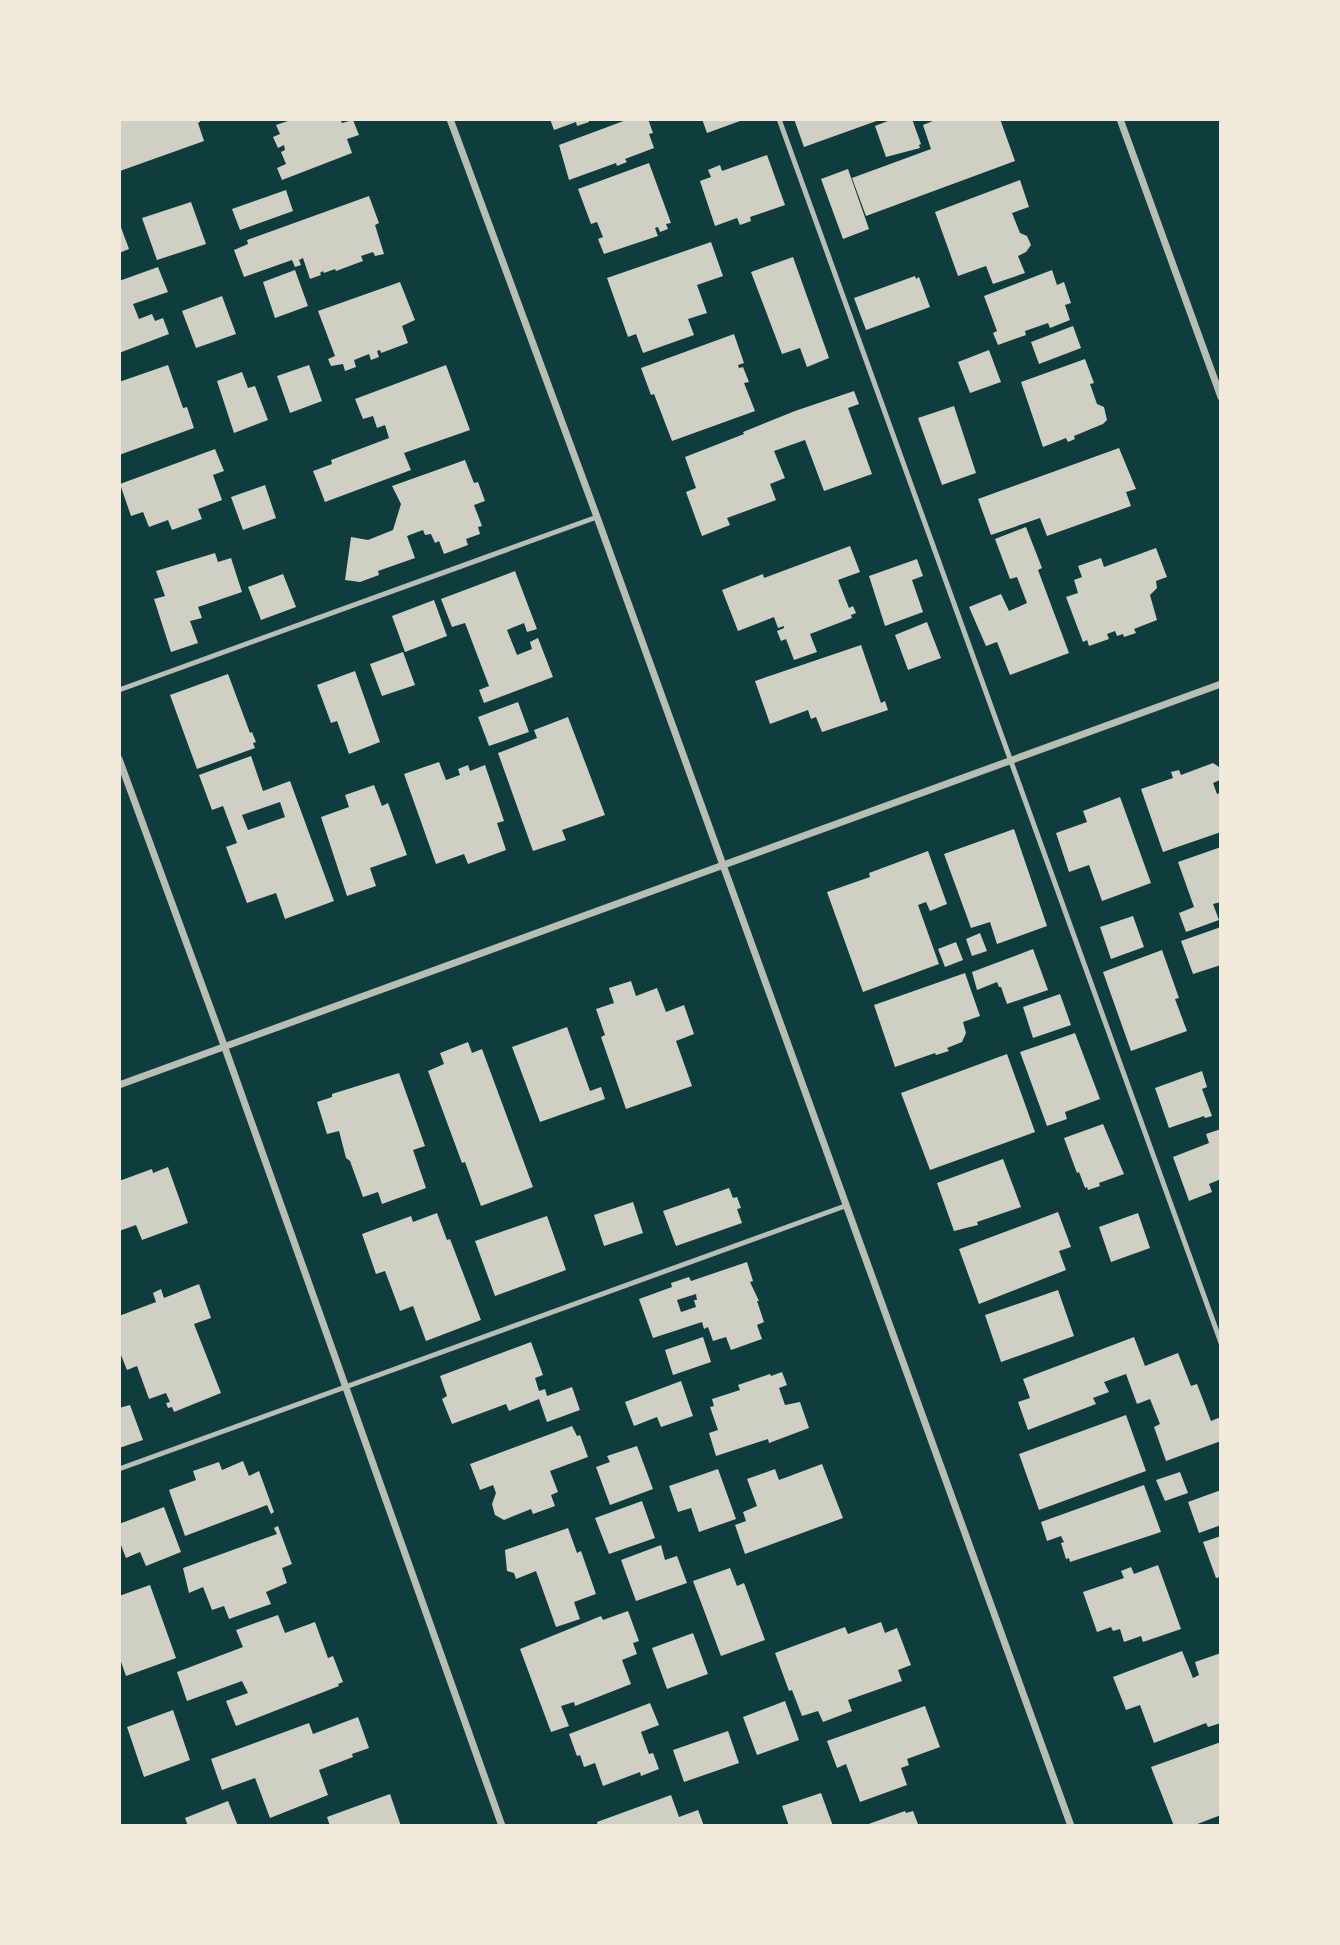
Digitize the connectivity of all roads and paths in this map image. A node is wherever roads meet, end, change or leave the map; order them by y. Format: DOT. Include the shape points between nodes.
graph roads {
  1 [pos="450,119"];
  2 [pos="779,119"];
  3 [pos="1120,119"];
  4 [pos="1221,397"];
  5 [pos="597,517"];
  6 [pos="1221,684"];
  7 [pos="119,691"];
  8 [pos="119,760"];
  9 [pos="1012,761"];
  10 [pos="722,867"];
  11 [pos="225,1048"];
  12 [pos="119,1085"];
  13 [pos="845,1206"];
  14 [pos="1221,1343"];
  15 [pos="346,1388"];
  16 [pos="119,1469"];
  17 [pos="502,1826"];
  18 [pos="1071,1826"];
  1 -- 5 [label="street"];
  2 -- 9 [label="lane"];
  3 -- 4 [label="street"];
  5 -- 7 [label="lane"];
  5 -- 10 [label="street"];
  6 -- 9 [label="street"];
  8 -- 11 [label="street"];
  9 -- 10 [label="street"];
  9 -- 14 [label="lane"];
  10 -- 11 [label="street"];
  10 -- 13 [label="street"];
  11 -- 12 [label="street"];
  11 -- 15 [label="street"];
  13 -- 15 [label="lane"];
  13 -- 18 [label="street"];
  15 -- 16 [label="lane"];
  15 -- 17 [label="street"];
}
